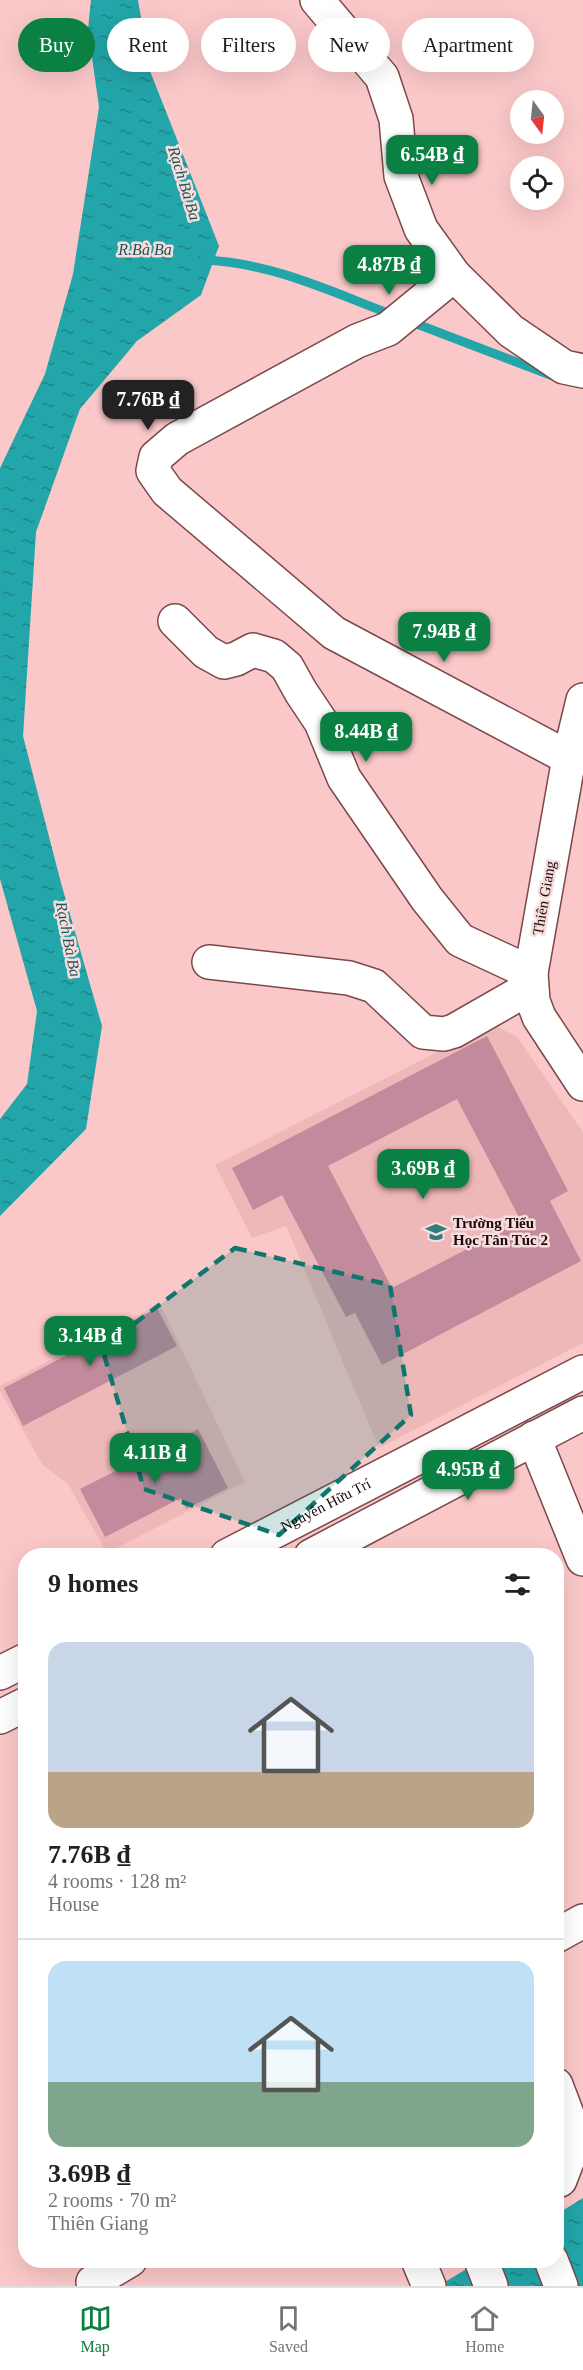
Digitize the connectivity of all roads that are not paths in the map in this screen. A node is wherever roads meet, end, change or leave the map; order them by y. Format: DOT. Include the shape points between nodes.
graph roads {
  1 [pos="317,0"];
  2 [pos="454,275"];
  3 [pos="583,371"];
  4 [pos="175,621"];
  5 [pos="583,700"];
  6 [pos="569,758"];
  7 [pos="209,962"];
  8 [pos="531,980"];
  9 [pos="583,1084"];
  10 [pos="583,1372"];
  11 [pos="583,1413"];
  12 [pos="534,1438"];
  13 [pos="242,1548"];
  14 [pos="331,1548"];
  15 [pos="583,1559"];
  16 [pos="18,1664"];
  17 [pos="0,1673"];
  18 [pos="18,1708"];
  19 [pos="0,1717"];
  20 [pos="583,1921"];
  21 [pos="564,1932"];
  22 [pos="564,2106"];
  23 [pos="566,2176"];
  24 [pos="117,2268"];
  25 [pos="421,2268"];
  26 [pos="484,2268"];
  27 [pos="554,2268"];
  28 [pos="93,2282"];
  29 [pos="429,2286"];
  30 [pos="491,2286"];
  31 [pos="561,2286"];
  1 -- 2 [label="street" via="382,77 396,119 401,176 421,229"];
  2 -- 3 [label="street" via="511,330 564,367"];
  2 -- 6 [label="street" via="388,329 357,341 177,439 156,457 153,471 167,491 334,633"];
  4 -- 8 [label="street" via="206,652 224,662 254,650 274,656 287,667 321,722 344,778 427,899 460,940"];
  5 -- 6 [label="street, Thiên Giang"];
  6 -- 8 [label="street, Thiên Giang"];
  7 -- 8 [label="street" via="363,981 374,986 423,1032 433,1034 454,1031"];
  8 -- 9 [label="street, Thiên Giang" via="539,1017"];
  10 -- 13 [label="street, Nguyễn Hữu Trí"];
  11 -- 12 [label="street"];
  12 -- 14 [label="street"];
  12 -- 15 [label="street"];
  16 -- 17 [label="street"];
  18 -- 19 [label="street"];
  20 -- 21 [label="street"];
  22 -- 23 [label="street" via="576,2138"];
  24 -- 28 [label="street"];
  25 -- 29 [label="street"];
  26 -- 30 [label="street"];
  27 -- 31 [label="street"];
}
